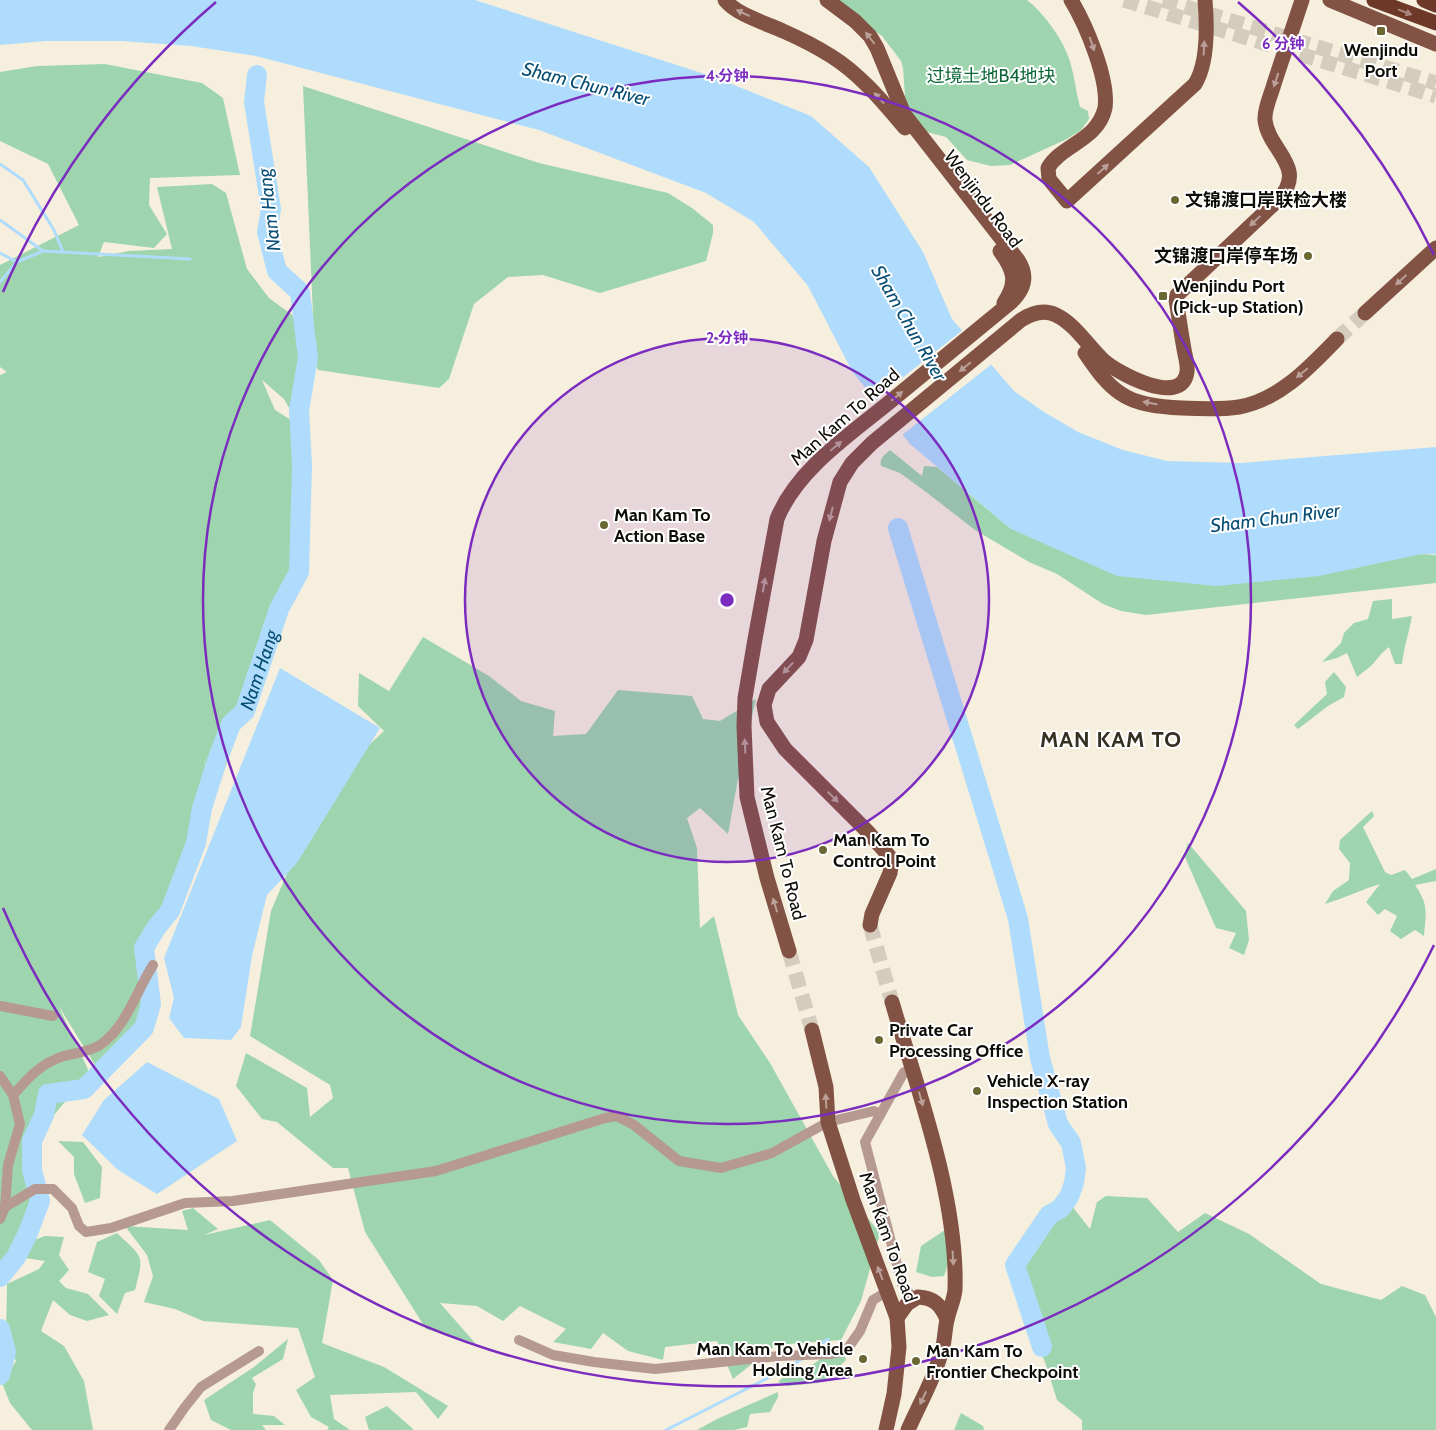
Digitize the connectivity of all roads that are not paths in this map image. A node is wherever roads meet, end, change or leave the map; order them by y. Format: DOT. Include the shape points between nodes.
graph roads {
  1 [pos="726,0"];
  2 [pos="827,0"];
  3 [pos="1071,0"];
  4 [pos="1205,0"];
  5 [pos="1302,0"];
  6 [pos="1330,0"];
  7 [pos="1374,0"];
  8 [pos="1424,0"];
  9 [pos="1436,5"];
  10 [pos="1436,23"];
  11 [pos="1436,44"];
  12 [pos="1436,248"];
  13 [pos="1365,313"];
  14 [pos="989,321"];
  15 [pos="1002,337"];
  16 [pos="1337,339"];
  17 [pos="870,926"];
  18 [pos="789,951"];
  19 [pos="152,965"];
  20 [pos="892,1002"];
  21 [pos="0,1006"];
  22 [pos="53,1016"];
  23 [pos="812,1030"];
  24 [pos="904,1072"];
  25 [pos="0,1076"];
  26 [pos="13,1095"];
  27 [pos="880,1115"];
  28 [pos="828,1122"];
  29 [pos="5,1207"];
  30 [pos="0,1219"];
  31 [pos="889,1296"];
  32 [pos="914,1299"];
  33 [pos="897,1318"];
  34 [pos="947,1318"];
  35 [pos="519,1340"];
  36 [pos="259,1351"];
  37 [pos="169,1430"];
  38 [pos="886,1430"];
  39 [pos="908,1430"];
  14 -- 1 [label="main road, Wenjindu Road, one-way" via="1010,294 1013,282 1010,266 894,115 858,77 832,56 737,10"];
  14 -- 2 [label="main road, Wenjindu Road, one-way" via="1022,290 1025,280 1022,266 904,114 870,36"];
  3 -- 4 [label="main road, one-way" via="1092,42 1105,101 1098,125 1048,168 1049,179 1067,202 1195,84 1204,57"];
  5 -- 15 [label="main road, one-way" via="1265,115 1269,136 1287,163 1288,184 1279,199 1177,295 1187,366 1182,382 1162,388 1126,377 1102,359 1064,320 1048,312 1028,315"];
  6 -- 11 [label="main road"];
  7 -- 10 [label="highway, one-way"];
  8 -- 9 [label="highway"];
  12 -- 13 [label="main road, one-way"];
  18 -- 14 [label="main road, Man Kam To Road, one-way" via="747,797 744,726 745,698 777,520 782,505 802,478"];
  16 -- 15 [label="main road, one-way" via="1304,372 1263,399 1241,407 1214,409 1172,407 1136,401 1122,395 1072,338 1053,323 1030,322"];
  15 -- 17 [label="main road, one-way" via="852,463 840,482 824,541 806,640 799,657 769,689 764,706 768,722 785,750 889,856 890,873"];
  19 -- 26 [label="street" via="125,1018 114,1032 99,1046 48,1062 30,1075"];
  20 -- 34 [label="main road, one-way" via="932,1138 952,1231 955,1292"];
  21 -- 22 [label="street"];
  28 -- 23 [label="main road, Man Kam To Road, one-way" via="826,1088"];
  24 -- 27 [label="street"];
  25 -- 26 [label="street"];
  26 -- 29 [label="street" via="20,1124 8,1165"];
  27 -- 28 [label="street" via="874,1111"];
  27 -- 32 [label="street" via="866,1142 902,1284"];
  28 -- 29 [label="street" via="772,1153 721,1168 679,1161 618,1116 436,1171 233,1201 185,1203 111,1228 86,1232 79,1226 72,1208 53,1189 35,1189"];
  31 -- 28 [label="main road, Man Kam To Road, one-way"];
  29 -- 30 [label="street"];
  31 -- 33 [label="main road, Man Kam To Road"];
  31 -- 35 [label="street" via="883,1294 873,1300 860,1331 848,1348 830,1354 655,1369 553,1354"];
  32 -- 33 [label="main road"];
  32 -- 34 [label="main road" via="930,1298 940,1305"];
  33 -- 38 [label="main road, Man Kam To Road" via="900,1347"];
  34 -- 39 [label="main road, one-way" via="943,1347"];
  36 -- 37 [label="street" via="202,1387"];
}
